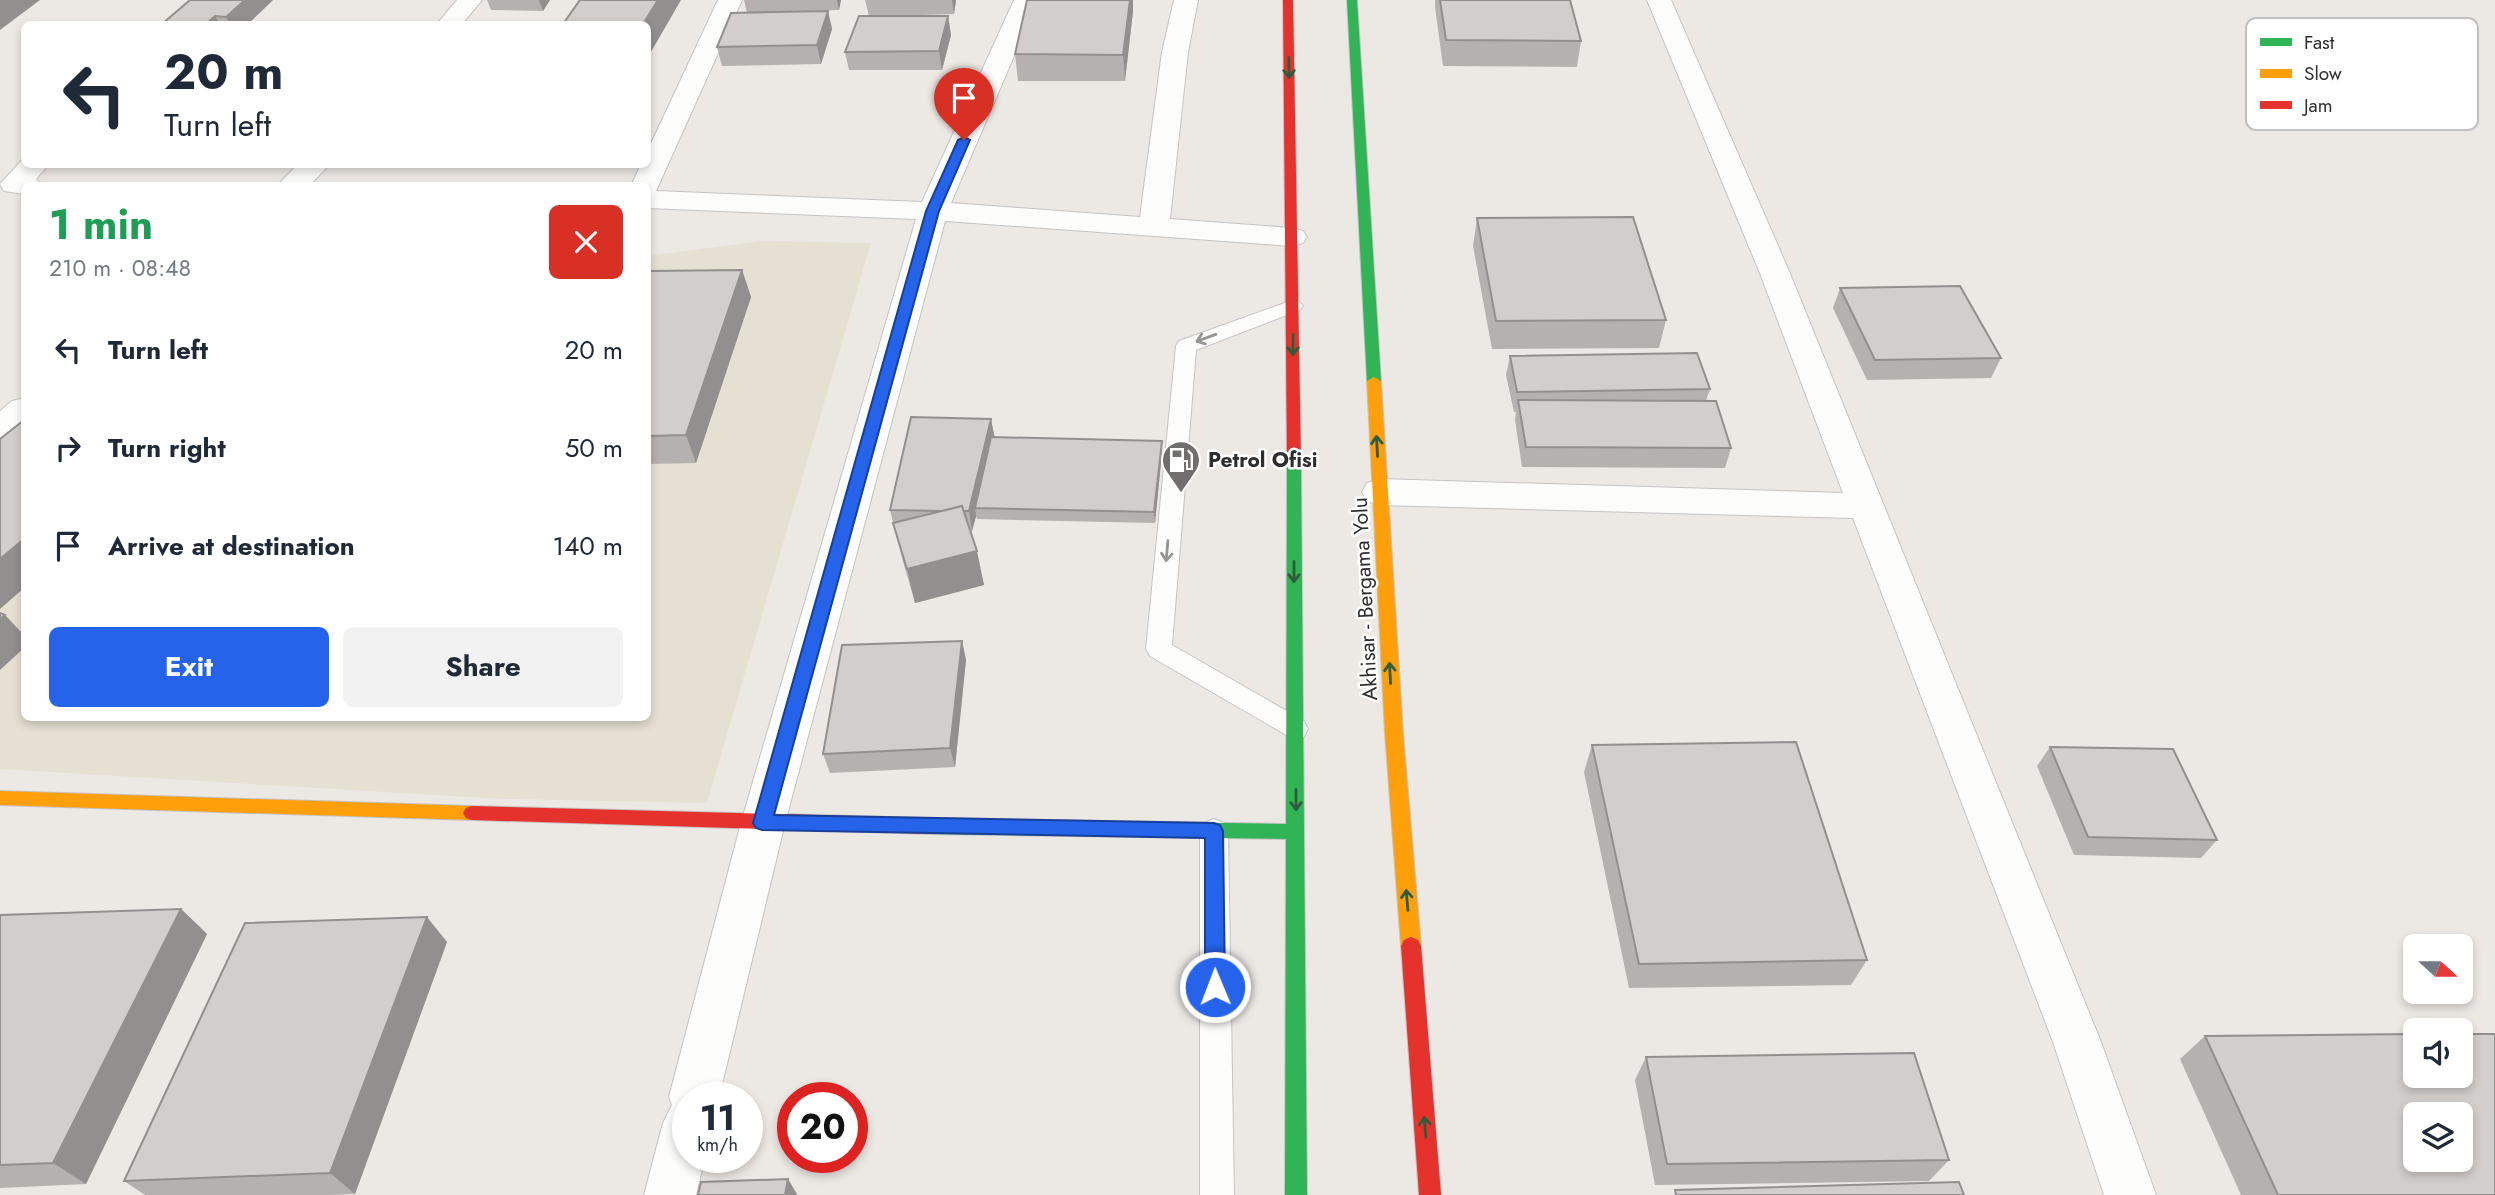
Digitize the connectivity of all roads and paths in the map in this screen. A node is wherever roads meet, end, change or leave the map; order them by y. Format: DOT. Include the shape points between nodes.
graph roads {
  1 [pos="470,0"];
  2 [pos="730,0"];
  3 [pos="1026,0"];
  4 [pos="1186,0"];
  5 [pos="1288,0"];
  6 [pos="1352,0"];
  7 [pos="1659,0"];
  8 [pos="452,21"];
  9 [pos="31,168"];
  10 [pos="311,168"];
  11 [pos="296,182"];
  12 [pos="647,182"];
  13 [pos="21,185"];
  14 [pos="651,200"];
  15 [pos="933,211"];
  16 [pos="1154,227"];
  17 [pos="1292,237"];
  18 [pos="1293,306"];
  19 [pos="21,412"];
  20 [pos="0,430"];
  21 [pos="1380,492"];
  22 [pos="1866,506"];
  23 [pos="1296,729"];
  24 [pos="0,798"];
  25 [pos="762,823"];
  26 [pos="1214,831"];
  27 [pos="1296,832"];
  28 [pos="698,1082"];
  29 [pos="676,1173"];
  30 [pos="670,1195"];
  31 [pos="1217,1195"];
  32 [pos="1296,1195"];
  33 [pos="1430,1195"];
  34 [pos="2130,1195"];
  1 -- 8 [label="street"];
  2 -- 12 [label="street"];
  3 -- 15 [label="street"];
  4 -- 16 [label="street" via="1175,52"];
  5 -- 17 [label="main road, one-way"];
  21 -- 6 [label="main road, Akhisar - Bergama Yolu, one-way"];
  7 -- 22 [label="street" via="1774,271"];
  9 -- 13 [label="street" via="14,185"];
  10 -- 11 [label="street"];
  14 -- 15 [label="street"];
  15 -- 16 [label="street"];
  15 -- 25 [label="street"];
  16 -- 17 [label="street"];
  17 -- 18 [label="main road"];
  18 -- 23 [label="main road, one-way"];
  18 -- 23 [label="lane, one-way" via="1186,346 1158,649"];
  19 -- 20 [label="street"];
  21 -- 22 [label="street"];
  33 -- 21 [label="main road, Akhisar - Bergama Yolu, one-way"];
  22 -- 34 [label="street" via="2077,1042"];
  23 -- 27 [label="main road, one-way"];
  24 -- 25 [label="main road"];
  25 -- 26 [label="main road"];
  25 -- 28 [label="street"];
  26 -- 27 [label="main road"];
  26 -- 31 [label="lane"];
  27 -- 32 [label="main road"];
  29 -- 30 [label="street"];
}
